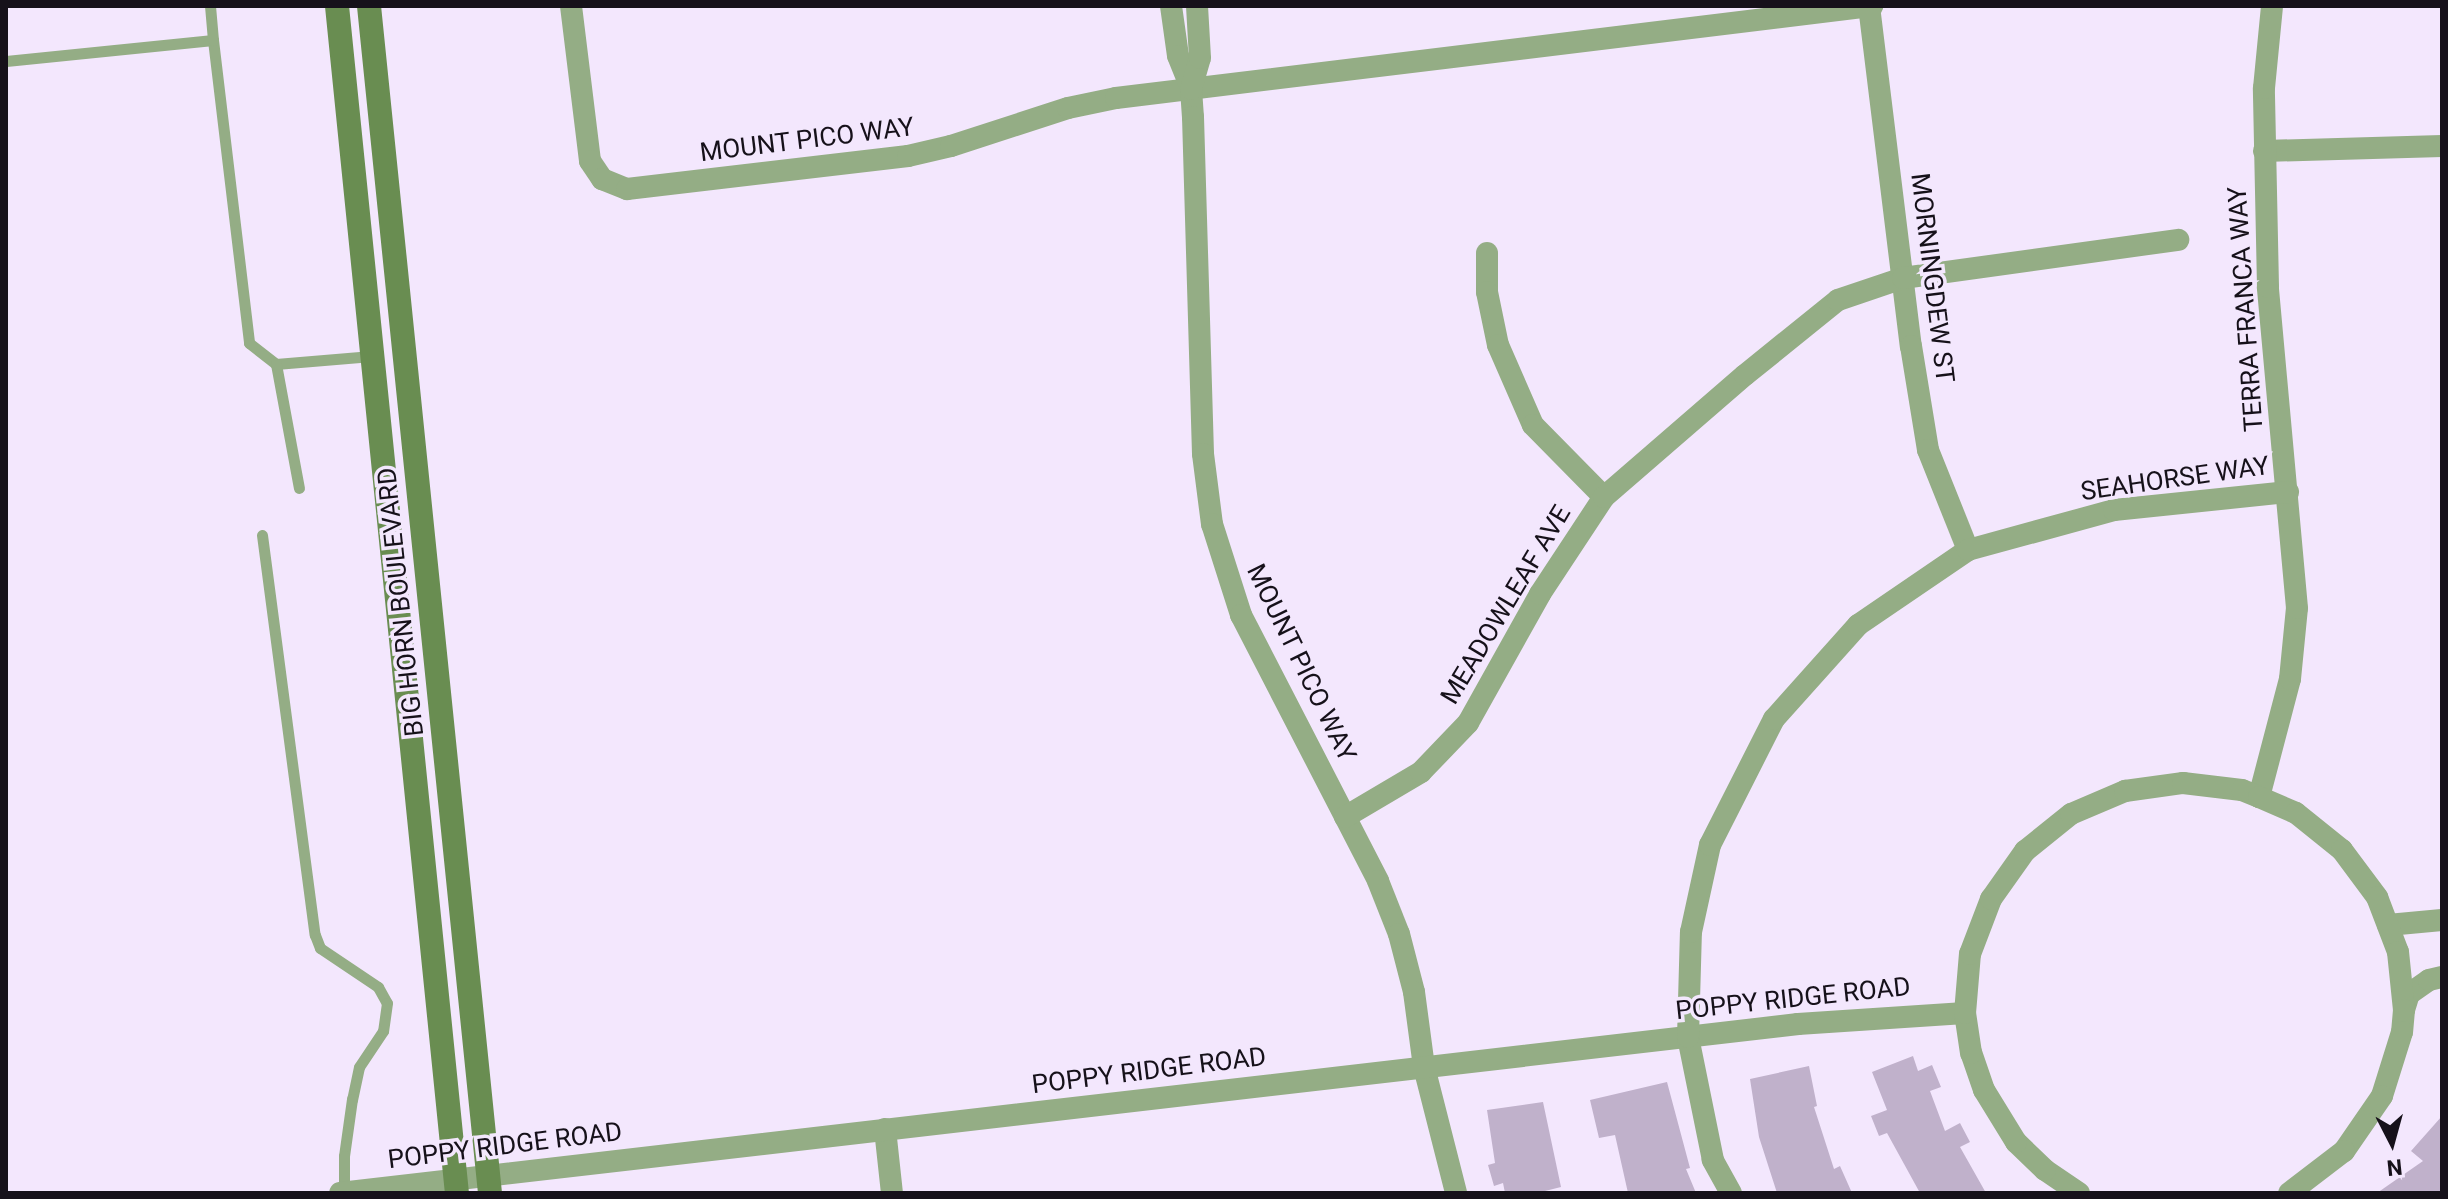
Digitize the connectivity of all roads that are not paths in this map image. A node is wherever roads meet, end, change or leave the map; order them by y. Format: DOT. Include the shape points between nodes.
graph roads {
  1 [pos="210,6"];
  2 [pos="337,6"];
  3 [pos="369,6"];
  4 [pos="571,6"];
  5 [pos="1171,6"];
  6 [pos="1197,6"];
  7 [pos="1870,6"];
  8 [pos="2272,6"];
  9 [pos="213,40"];
  10 [pos="6,61"];
  11 [pos="1191,89"];
  12 [pos="2442,146"];
  13 [pos="2264,151"];
  14 [pos="2178,240"];
  15 [pos="1487,253"];
  16 [pos="1903,278"];
  17 [pos="372,356"];
  18 [pos="276,364"];
  19 [pos="299,488"];
  20 [pos="2288,492"];
  21 [pos="1604,497"];
  22 [pos="262,535"];
  23 [pos="1968,550"];
  24 [pos="2259,797"];
  25 [pos="1345,817"];
  26 [pos="2442,920"];
  27 [pos="2388,925"];
  28 [pos="2442,977"];
  29 [pos="2404,1010"];
  30 [pos="1965,1013"];
  31 [pos="1688,1037"];
  32 [pos="1424,1067"];
  33 [pos="885,1129"];
  34 [pos="489,1185"];
  35 [pos="456,1186"];
  36 [pos="342,1193"];
  37 [pos="892,1193"];
  38 [pos="1456,1193"];
  39 [pos="1731,1193"];
  40 [pos="2078,1193"];
  41 [pos="2289,1193"];
  1 -- 9 [label="lane"];
  2 -- 17 [label="main road, BIG HORN BOULEVARD"];
  3 -- 34 [label="main road, BIG HORN BOULEVARD"];
  4 -- 11 [label="street, MOUNT PICO WAY" via="590,161 602,179 618,188 908,156 1068,108"];
  5 -- 11 [label="street, MOUNT PICO WAY" via="1178,56"];
  6 -- 11 [label="street, MOUNT PICO WAY" via="1200,58"];
  7 -- 11 [label="street, MOUNT PICO WAY"];
  7 -- 16 [label="street, MORNINGDEW ST"];
  8 -- 13 [label="street, TERRA FRANCA WAY" via="2265,56"];
  9 -- 10 [label="lane"];
  9 -- 18 [label="lane" via="249,343"];
  11 -- 25 [label="street, MOUNT PICO WAY" via="1202,442 1212,524 1241,615"];
  12 -- 13 [label="street"];
  13 -- 20 [label="street, TERRA FRANCA WAY" via="2270,321"];
  14 -- 16 [label="street, MEADOWLEAF AVE"];
  15 -- 21 [label="street" via="1487,292 1498,345 1533,425"];
  16 -- 21 [label="street, MEADOWLEAF AVE" via="1838,300"];
  16 -- 23 [label="street, MORNINGDEW ST" via="1928,450"];
  17 -- 18 [label="lane"];
  17 -- 35 [label="main road, BIG HORN BOULEVARD"];
  18 -- 19 [label="lane"];
  20 -- 23 [label="street, SEAHORSE WAY" via="2114,510"];
  20 -- 24 [label="street, TERRA FRANCA WAY" via="2296,574 2295,642"];
  21 -- 25 [label="street, MEADOWLEAF AVE" via="1540,594 1468,723 1421,772"];
  22 -- 36 [label="lane" via="315,935 320,948 378,987 387,1003 383,1031 359,1067"];
  23 -- 31 [label="street, SEAHORSE WAY" via="1858,625 1774,719 1710,845 1691,932"];
  24 -- 27 [label="street" via="2296,813 2342,850 2377,897"];
  24 -- 30 [label="street" via="2183,783 2125,791 2071,814 2025,851 1991,899 1970,954"];
  25 -- 32 [label="street, MOUNT PICO WAY" via="1399,934 1414,992"];
  26 -- 27 [label="street"];
  27 -- 29 [label="street" via="2398,952"];
  28 -- 29 [label="street" via="2409,994"];
  29 -- 41 [label="street" via="2391,1075 2372,1115 2336,1159"];
  30 -- 31 [label="street, POPPY RIDGE ROAD"];
  30 -- 40 [label="street" via="1977,1072 1998,1117 2030,1156"];
  31 -- 32 [label="street, POPPY RIDGE ROAD"];
  31 -- 39 [label="street, SEAHORSE WAY" via="1713,1160"];
  32 -- 33 [label="street, POPPY RIDGE ROAD"];
  32 -- 38 [label="street, MOUNT PICO WAY"];
  33 -- 34 [label="street, POPPY RIDGE ROAD"];
  33 -- 37 [label="street"];
  34 -- 35 [label="street, POPPY RIDGE ROAD"];
  35 -- 36 [label="street, POPPY RIDGE ROAD"];
}
